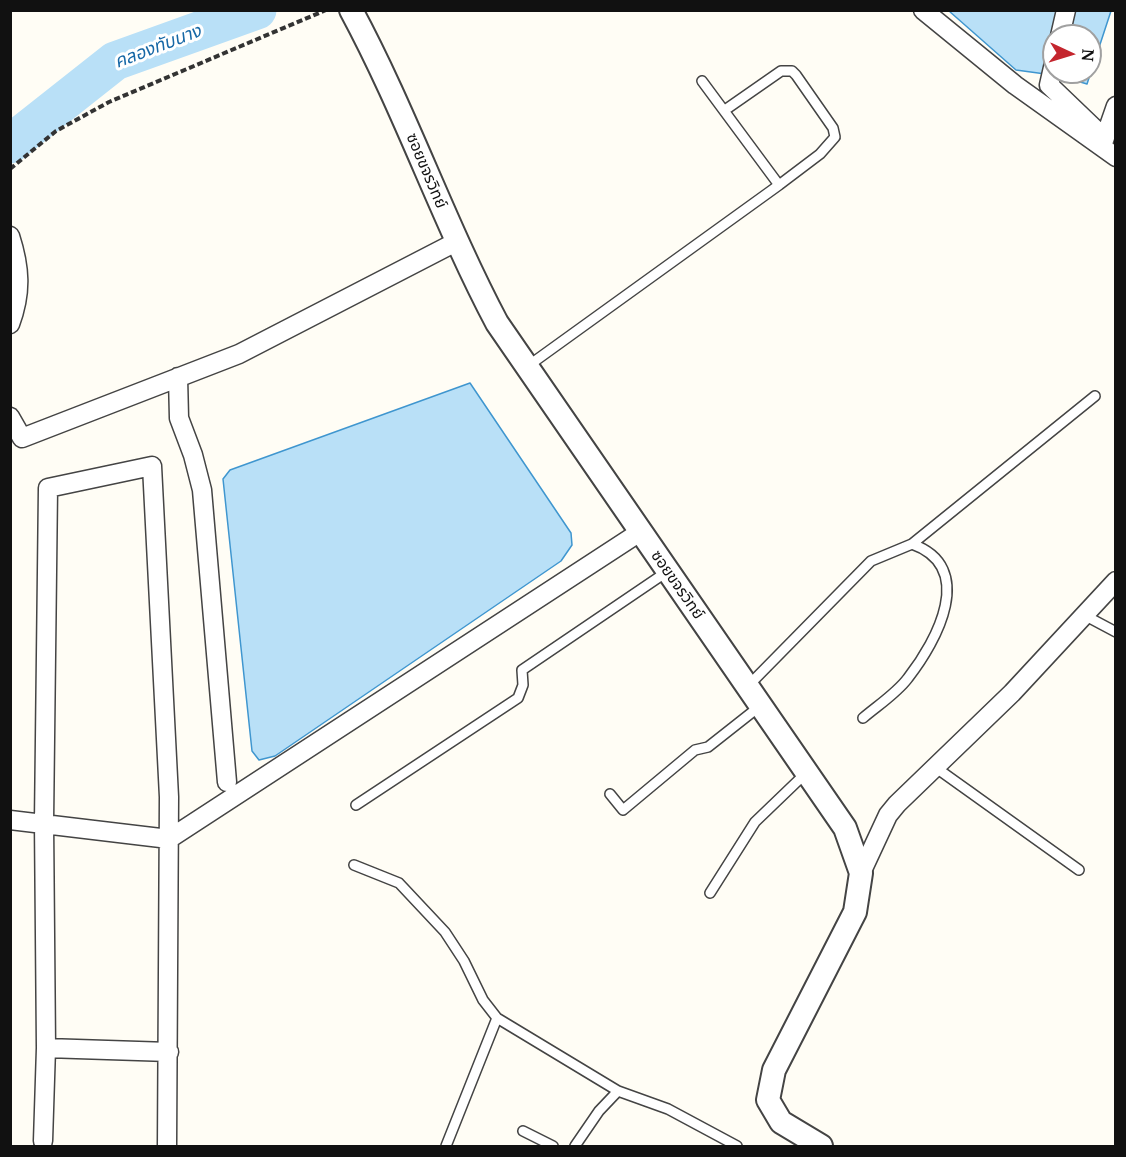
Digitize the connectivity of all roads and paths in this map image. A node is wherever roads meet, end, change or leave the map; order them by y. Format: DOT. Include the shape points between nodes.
graph roads {
  1 [pos="326,10"];
  2 [pos="351,10"];
  3 [pos="923,10"];
  4 [pos="702,81"];
  5 [pos="1049,84"];
  6 [pos="1116,106"];
  7 [pos="725,110"];
  8 [pos="1107,147"];
  9 [pos="10,169"];
  10 [pos="779,185"];
  11 [pos="10,236"];
  12 [pos="456,242"];
  13 [pos="10,324"];
  14 [pos="526,368"];
  15 [pos="178,377"];
  16 [pos="1095,396"];
  17 [pos="10,417"];
  18 [pos="640,532"];
  19 [pos="912,544"];
  20 [pos="668,571"];
  21 [pos="1116,581"];
  22 [pos="1084,615"];
  23 [pos="1116,632"];
  24 [pos="747,687"];
  25 [pos="760,706"];
  26 [pos="863,718"];
  27 [pos="935,767"];
  28 [pos="807,772"];
  29 [pos="227,782"];
  30 [pos="610,794"];
  31 [pos="356,805"];
  32 [pos="10,820"];
  33 [pos="44,822"];
  34 [pos="169,839"];
  35 [pos="354,865"];
  36 [pos="1079,870"];
  37 [pos="861,873"];
  38 [pos="710,893"];
  39 [pos="497,1018"];
  40 [pos="46,1048"];
  41 [pos="169,1052"];
  42 [pos="618,1091"];
  43 [pos="522,1131"];
  44 [pos="43,1141"];
  45 [pos="167,1146"];
  46 [pos="446,1146"];
  47 [pos="553,1146"];
  48 [pos="575,1146"];
  49 [pos="736,1146"];
  50 [pos="821,1146"];
  1 -- 9 [label="path" via="109,102 56,130"];
  2 -- 12 [label="street, ซอยขจรวิทย์" via="393,93"];
  3 -- 8 [label="street" via="1015,85"];
  4 -- 7 [label="lane"];
  5 -- 8 [label="street"];
  6 -- 8 [label="street"];
  7 -- 10 [label="lane"];
  7 -- 10 [label="lane" via="781,72 792,71 796,75 833,128 835,137 820,154"];
  10 -- 14 [label="lane"];
  11 -- 13 [label="street" via="20,266"];
  12 -- 14 [label="street, ซอยขจรวิทย์" via="497,322"];
  12 -- 15 [label="street" via="239,354"];
  14 -- 18 [label="street, ซอยขจรวิทย์"];
  15 -- 17 [label="street" via="22,438"];
  15 -- 29 [label="street" via="179,418 202,490"];
  16 -- 19 [label="lane"];
  18 -- 20 [label="street, ซอยขจรวิทย์"];
  18 -- 34 [label="street"];
  19 -- 24 [label="lane" via="871,561"];
  19 -- 26 [label="lane" via="925,549 946,573 947,599 941,625 907,680"];
  20 -- 24 [label="street, ซอยขจรวิทย์"];
  20 -- 31 [label="lane" via="522,670 523,685 518,698"];
  21 -- 22 [label="street"];
  22 -- 23 [label="lane"];
  22 -- 27 [label="street" via="1012,693"];
  24 -- 25 [label="street, ซอยขจรวิทย์"];
  25 -- 28 [label="street, ซอยขจรวิทย์"];
  25 -- 30 [label="lane" via="708,747 695,750 623,810"];
  27 -- 36 [label="lane"];
  27 -- 37 [label="street" via="888,815"];
  28 -- 37 [label="street, ซอยขจรวิทย์" via="845,828"];
  28 -- 38 [label="lane" via="755,822"];
  32 -- 33 [label="street"];
  33 -- 34 [label="street"];
  33 -- 34 [label="street" via="48,488 152,466"];
  33 -- 40 [label="street"];
  34 -- 41 [label="street"];
  35 -- 39 [label="lane" via="399,883 446,932"];
  37 -- 50 [label="street, ซอยขจรวิทย์" via="855,912 774,1070 768,1100 781,1122"];
  39 -- 42 [label="lane"];
  39 -- 46 [label="lane"];
  40 -- 41 [label="street"];
  40 -- 44 [label="street"];
  41 -- 45 [label="street"];
  42 -- 48 [label="lane"];
  42 -- 49 [label="lane" via="668,1109"];
  43 -- 47 [label="lane"];
}
